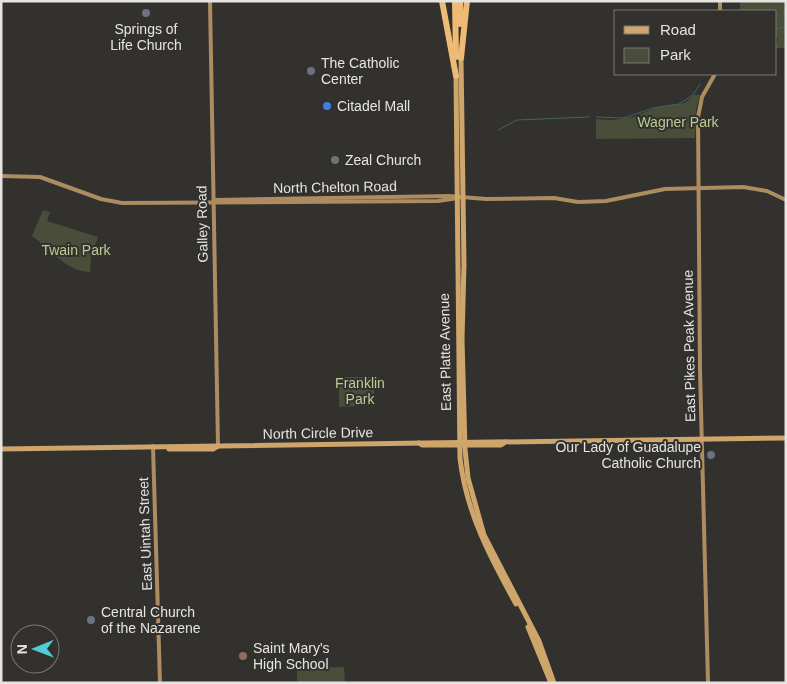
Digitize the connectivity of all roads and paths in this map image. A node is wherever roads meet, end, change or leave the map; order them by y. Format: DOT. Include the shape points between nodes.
graph roads {
  1 [pos="210,1"];
  2 [pos="442,1"];
  3 [pos="455,1"];
  4 [pos="460,1"];
  5 [pos="466,1"];
  6 [pos="461,58"];
  7 [pos="714,75"];
  8 [pos="456,76"];
  9 [pos="1,176"];
  10 [pos="699,188"];
  11 [pos="461,198"];
  12 [pos="786,200"];
  13 [pos="213,202"];
  14 [pos="786,438"];
  15 [pos="701,439"];
  16 [pos="462,443"];
  17 [pos="218,446"];
  18 [pos="153,447"];
  19 [pos="1,448"];
  20 [pos="537,645"];
  21 [pos="544,652"];
  22 [pos="543,660"];
  23 [pos="550,669"];
  24 [pos="160,683"];
  25 [pos="553,683"];
  26 [pos="708,683"];
  1 -- 13 [label="main road, Galley Road"];
  2 -- 8 [label="highway"];
  3 -- 8 [label="highway, East Platte Avenue"];
  4 -- 6 [label="highway, East Platte Avenue"];
  5 -- 6 [label="highway"];
  6 -- 11 [label="main road, East Platte Avenue"];
  7 -- 10 [label="main road, East Pikes Peak Avenue" via="698,109"];
  8 -- 11 [label="main road, East Platte Avenue"];
  9 -- 13 [label="main road, North Chelton Road" via="40,177 118,203"];
  10 -- 11 [label="main road, North Chelton Road" via="655,190 606,201"];
  10 -- 12 [label="main road, North Chelton Road" via="756,188"];
  10 -- 15 [label="main road, East Pikes Peak Avenue"];
  11 -- 13 [label="main road, North Chelton Road" via="438,201"];
  11 -- 16 [label="main road, East Platte Avenue"];
  13 -- 17 [label="main road, Galley Road"];
  14 -- 15 [label="main road, North Circle Drive"];
  15 -- 16 [label="main road, North Circle Drive"];
  15 -- 26 [label="main road, East Pikes Peak Avenue"];
  16 -- 17 [label="main road, North Circle Drive"];
  16 -- 20 [label="main road, East Platte Avenue" via="462,476 478,532"];
  16 -- 21 [label="main road, East Platte Avenue" via="481,526"];
  17 -- 18 [label="main road, North Circle Drive"];
  18 -- 19 [label="main road, North Circle Drive"];
  18 -- 24 [label="main road, East Uintah Street"];
  20 -- 21 [label="main road"];
  20 -- 22 [label="main road, East Platte Avenue"];
  21 -- 23 [label="main road, East Platte Avenue"];
  22 -- 23 [label="main road"];
  22 -- 25 [label="main road, East Platte Avenue"];
  23 -- 25 [label="main road, East Platte Avenue"];
}
